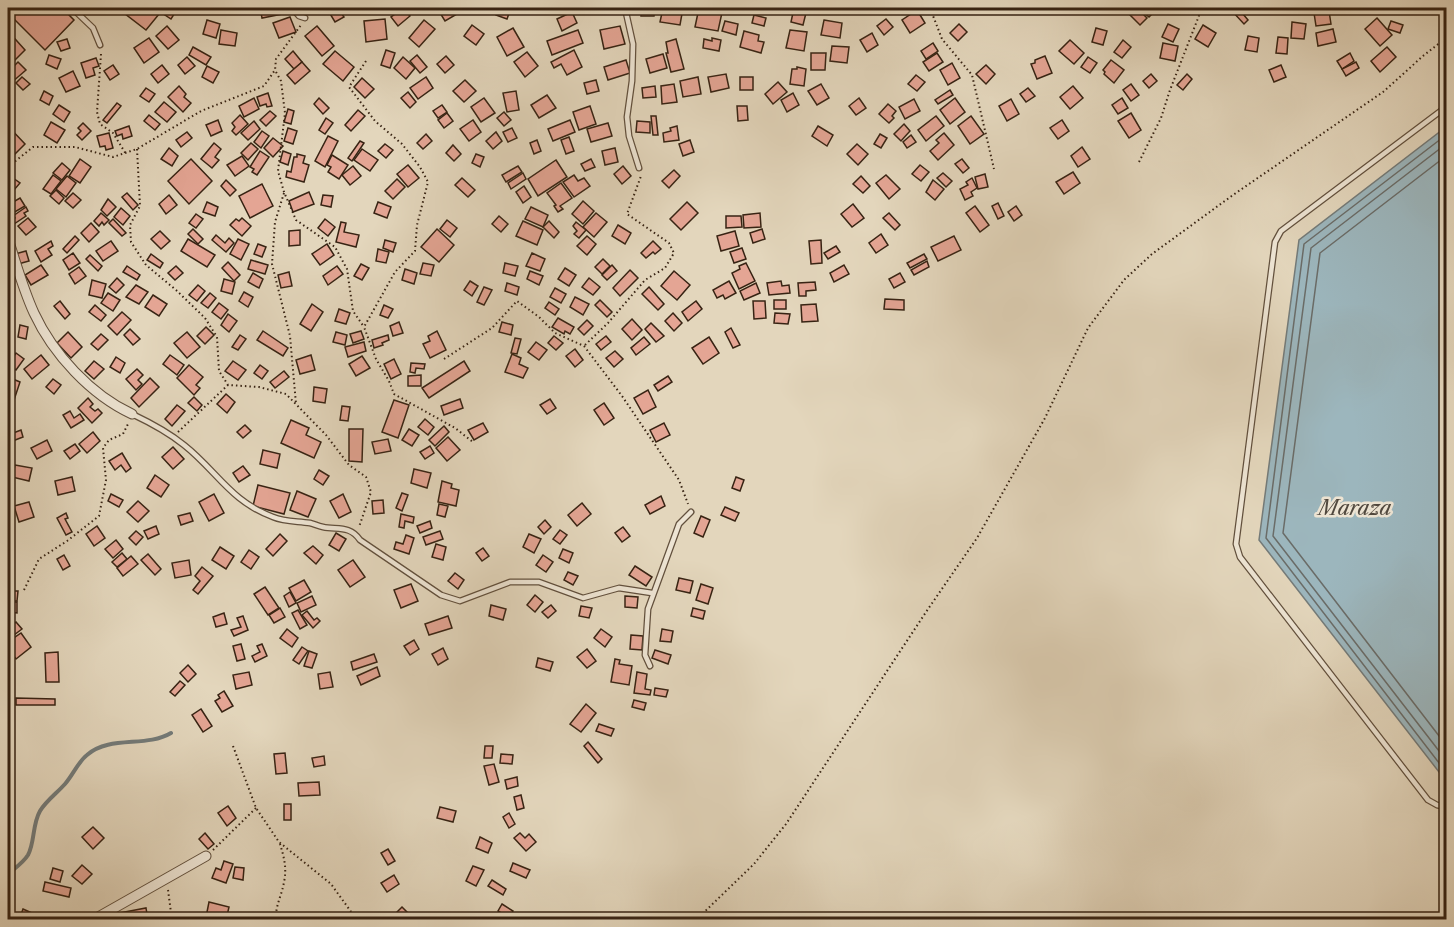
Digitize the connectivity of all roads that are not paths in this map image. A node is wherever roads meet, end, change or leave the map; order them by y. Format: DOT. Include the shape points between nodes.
graph roads {
  1 [pos="72,8"];
  2 [pos="292,8"];
  3 [pos="625,8"];
  4 [pos="305,18"];
  5 [pos="100,45"];
  6 [pos="1446,107"];
  7 [pos="639,168"];
  8 [pos="8,239"];
  9 [pos="132,414"];
  10 [pos="691,512"];
  11 [pos="652,593"];
  12 [pos="650,666"];
  13 [pos="1446,807"];
  14 [pos="206,856"];
  15 [pos="93,920"];
  1 -- 5 [label="lane" via="93,28"];
  2 -- 4 [label="lane"];
  3 -- 7 [label="lane" via="633,44 627,117"];
  6 -- 13 [label="lane" via="1281,231 1275,242 1236,544 1240,557 1428,800"];
  8 -- 9 [label="street" via="34,312 50,342 92,387"];
  9 -- 11 [label="lane" via="173,437 230,492 261,512 288,521 340,527 441,595 460,601 510,582 539,582 583,598 619,588"];
  10 -- 11 [label="lane" via="679,524"];
  11 -- 12 [label="lane" via="645,655"];
  14 -- 15 [label="street"];
}
